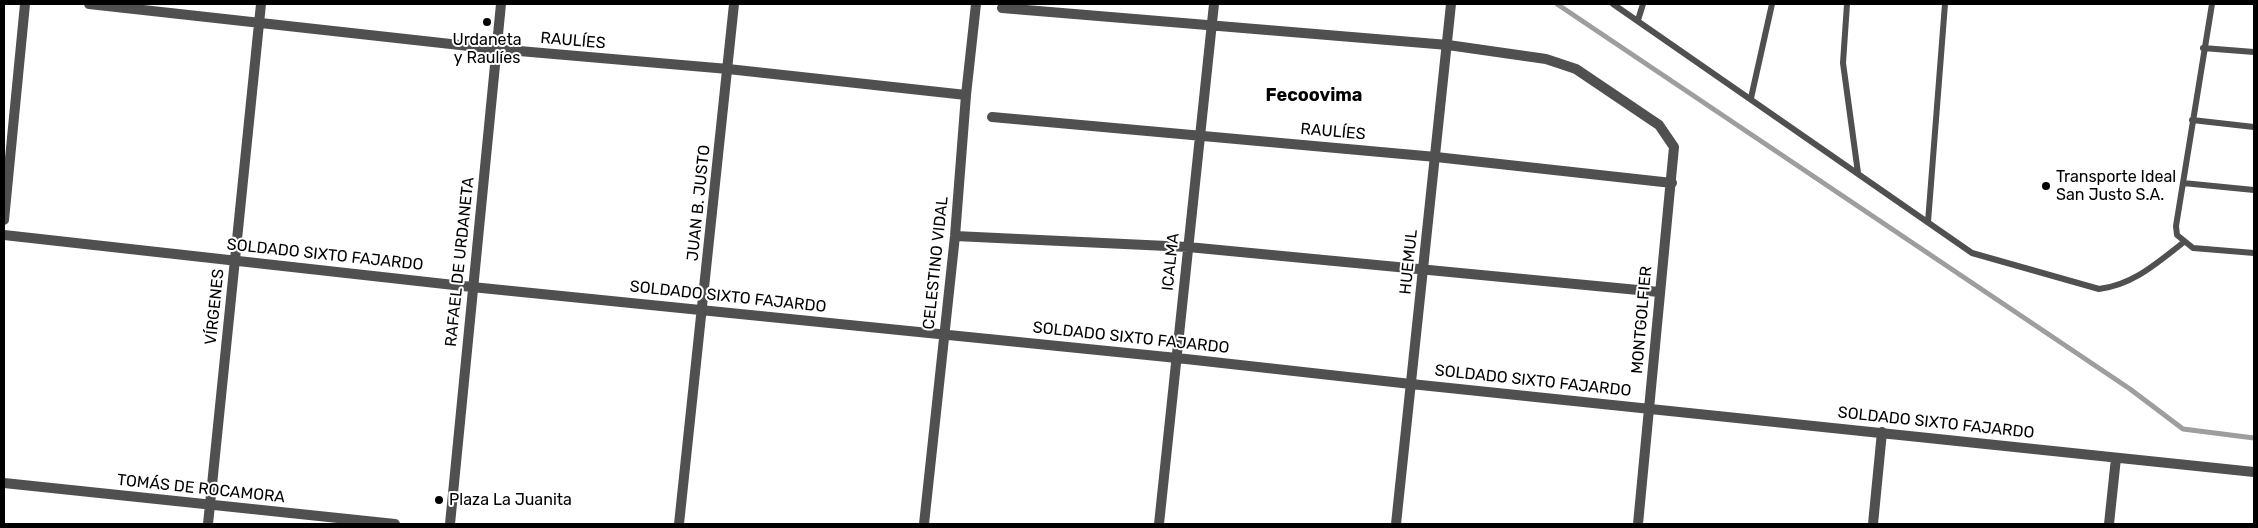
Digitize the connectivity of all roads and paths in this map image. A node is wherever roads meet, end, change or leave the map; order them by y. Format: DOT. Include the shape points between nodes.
graph roads {
  1 [pos="26,4"];
  2 [pos="89,4"];
  3 [pos="261,4"];
  4 [pos="501,4"];
  5 [pos="734,4"];
  6 [pos="976,4"];
  7 [pos="1214,4"];
  8 [pos="1451,4"];
  9 [pos="1613,4"];
  10 [pos="1643,4"];
  11 [pos="1772,4"];
  12 [pos="1847,4"];
  13 [pos="1945,4"];
  14 [pos="2212,4"];
  15 [pos="1002,8"];
  16 [pos="1638,20"];
  17 [pos="259,23"];
  18 [pos="1212,24"];
  19 [pos="1448,45"];
  20 [pos="2203,48"];
  21 [pos="496,49"];
  22 [pos="2254,52"];
  23 [pos="728,69"];
  24 [pos="966,95"];
  25 [pos="1751,98"];
  26 [pos="992,117"];
  27 [pos="2192,120"];
  28 [pos="2254,127"];
  29 [pos="1201,135"];
  30 [pos="1436,157"];
  31 [pos="1858,173"];
  32 [pos="1672,183"];
  33 [pos="2183,183"];
  34 [pos="2254,190"];
  35 [pos="4,220"];
  36 [pos="1928,222"];
  37 [pos="4,235"];
  38 [pos="955,236"];
  39 [pos="2184,242"];
  40 [pos="1188,247"];
  41 [pos="2254,253"];
  42 [pos="235,260"];
  43 [pos="1424,269"];
  44 [pos="472,287"];
  45 [pos="1659,292"];
  46 [pos="702,309"];
  47 [pos="944,334"];
  48 [pos="1177,358"];
  49 [pos="1411,384"];
  50 [pos="1650,408"];
  51 [pos="1882,432"];
  52 [pos="2116,458"];
  53 [pos="2254,472"];
  54 [pos="4,483"];
  55 [pos="210,505"];
  56 [pos="208,524"];
  57 [pos="395,524"];
  58 [pos="450,524"];
  59 [pos="680,524"];
  60 [pos="924,524"];
  61 [pos="1159,524"];
  62 [pos="1396,524"];
  63 [pos="1638,524"];
  64 [pos="1873,524"];
  65 [pos="2109,524"];
  1 -- 35 [label="street"];
  2 -- 17 [label="street, RAULÍES"];
  3 -- 17 [label="street, VÍRGENES"];
  4 -- 21 [label="street, RAFAEL DE URDANETA"];
  5 -- 23 [label="street, JUAN B. JUSTO"];
  6 -- 24 [label="street, CELESTINO VIDAL"];
  7 -- 18 [label="street, ICALMA"];
  8 -- 19 [label="street, HUEMUL"];
  9 -- 16 [label="lane"];
  10 -- 16 [label="lane"];
  11 -- 25 [label="lane"];
  12 -- 31 [label="lane" via="1844,63"];
  13 -- 36 [label="lane"];
  14 -- 20 [label="lane"];
  15 -- 18 [label="street"];
  16 -- 25 [label="lane"];
  17 -- 21 [label="street, RAULÍES"];
  17 -- 42 [label="street, VÍRGENES"];
  18 -- 19 [label="street"];
  18 -- 29 [label="street, ICALMA"];
  19 -- 30 [label="street, HUEMUL"];
  19 -- 32 [label="street, MONTGOLFIER" via="1546,59 1576,69 1659,126 1674,147"];
  20 -- 22 [label="lane"];
  20 -- 27 [label="lane"];
  21 -- 23 [label="street, RAULÍES"];
  21 -- 44 [label="street, RAFAEL DE URDANETA"];
  23 -- 24 [label="street, RAULÍES"];
  23 -- 46 [label="street, JUAN B. JUSTO"];
  24 -- 38 [label="street, CELESTINO VIDAL"];
  25 -- 31 [label="lane"];
  26 -- 29 [label="street, RAULÍES"];
  27 -- 28 [label="lane"];
  27 -- 33 [label="lane"];
  29 -- 30 [label="street, RAULÍES"];
  29 -- 40 [label="street, ICALMA"];
  30 -- 32 [label="street, RAULÍES"];
  30 -- 43 [label="street, HUEMUL"];
  31 -- 36 [label="lane"];
  32 -- 45 [label="street, MONTGOLFIER"];
  33 -- 34 [label="lane"];
  33 -- 39 [label="lane" via="2176,226 2177,235"];
  36 -- 39 [label="lane" via="1972,253 2099,289 2116,287 2133,279"];
  37 -- 42 [label="street, SOLDADO SIXTO FAJARDO"];
  38 -- 40 [label="street"];
  38 -- 47 [label="street, CELESTINO VIDAL"];
  39 -- 41 [label="lane" via="2193,248"];
  40 -- 43 [label="street"];
  40 -- 48 [label="street, ICALMA"];
  42 -- 44 [label="street, SOLDADO SIXTO FAJARDO"];
  42 -- 55 [label="street, VÍRGENES"];
  43 -- 45 [label="street"];
  43 -- 49 [label="street, HUEMUL"];
  44 -- 46 [label="street, SOLDADO SIXTO FAJARDO"];
  44 -- 58 [label="street, RAFAEL DE URDANETA"];
  45 -- 50 [label="street, MONTGOLFIER"];
  46 -- 47 [label="street, SOLDADO SIXTO FAJARDO"];
  46 -- 59 [label="street, JUAN B. JUSTO"];
  47 -- 48 [label="street, SOLDADO SIXTO FAJARDO"];
  47 -- 60 [label="street, CELESTINO VIDAL"];
  48 -- 49 [label="street, SOLDADO SIXTO FAJARDO"];
  48 -- 61 [label="street, ICALMA"];
  49 -- 50 [label="street, SOLDADO SIXTO FAJARDO"];
  49 -- 62 [label="street, HUEMUL"];
  50 -- 51 [label="street, SOLDADO SIXTO FAJARDO"];
  50 -- 63 [label="street, MONTGOLFIER"];
  51 -- 52 [label="street, SOLDADO SIXTO FAJARDO"];
  51 -- 64 [label="street"];
  52 -- 53 [label="street, SOLDADO SIXTO FAJARDO"];
  52 -- 65 [label="street"];
  54 -- 55 [label="street, TOMÁS DE ROCAMORA"];
  55 -- 56 [label="street, VÍRGENES"];
  55 -- 57 [label="street, TOMÁS DE ROCAMORA"];
}
